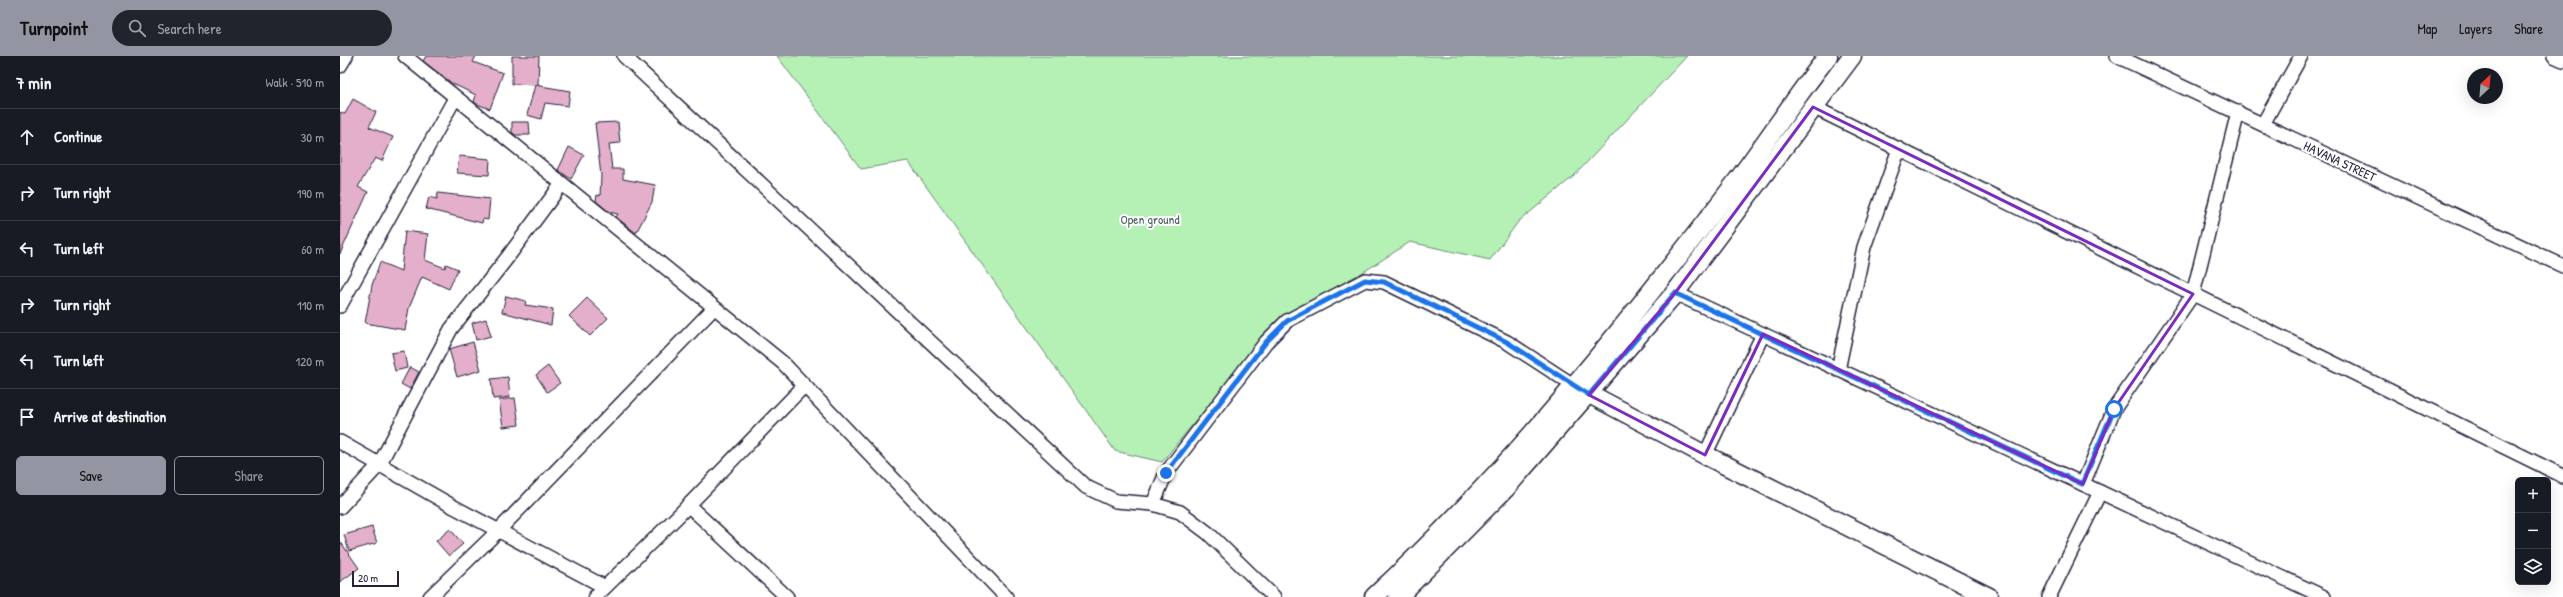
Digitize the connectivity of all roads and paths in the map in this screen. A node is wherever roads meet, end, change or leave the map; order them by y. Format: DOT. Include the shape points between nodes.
graph roads {
  1 [pos="346,56"];
  2 [pos="405,56"];
  3 [pos="624,56"];
  4 [pos="1828,56"];
  5 [pos="1852,56"];
  6 [pos="2117,56"];
  7 [pos="2301,56"];
  8 [pos="2554,56"];
  9 [pos="2563,60"];
  10 [pos="340,66"];
  11 [pos="456,98"];
  12 [pos="1813,107"];
  13 [pos="2238,112"];
  14 [pos="2263,124"];
  15 [pos="1899,149"];
  16 [pos="561,185"];
  17 [pos="2563,266"];
  18 [pos="1675,293"];
  19 [pos="2193,294"];
  20 [pos="340,306"];
  21 [pos="714,308"];
  22 [pos="1762,334"];
  23 [pos="1838,370"];
  24 [pos="1573,385"];
  25 [pos="804,386"];
  26 [pos="1589,395"];
  27 [pos="340,442"];
  28 [pos="1705,455"];
  29 [pos="379,465"];
  30 [pos="2563,476"];
  31 [pos="2082,484"];
  32 [pos="2100,492"];
  33 [pos="1152,504"];
  34 [pos="688,505"];
  35 [pos="340,506"];
  36 [pos="498,530"];
  37 [pos="605,587"];
  38 [pos="430,597"];
  39 [pos="595,597"];
  40 [pos="787,597"];
  41 [pos="1006,597"];
  42 [pos="1274,597"];
  43 [pos="1374,597"];
  44 [pos="1398,597"];
  45 [pos="1989,597"];
  46 [pos="2049,597"];
  47 [pos="2324,597"];
  1 -- 10 [label="street"];
  2 -- 11 [label="street"];
  3 -- 33 [label="street" via="1086,487 1116,501"];
  4 -- 24 [label="main road" via="1742,175 1659,282"];
  5 -- 12 [label="main road"];
  6 -- 13 [label="street, HAVANA STREET"];
  7 -- 14 [label="street"];
  8 -- 9 [label="street"];
  11 -- 16 [label="street"];
  11 -- 20 [label="street"];
  12 -- 15 [label="street"];
  12 -- 18 [label="main road"];
  13 -- 14 [label="street, HAVANA STREET"];
  13 -- 19 [label="street"];
  14 -- 17 [label="street, HAVANA STREET"];
  15 -- 19 [label="street"];
  15 -- 23 [label="street" via="1864,247"];
  16 -- 21 [label="street"];
  16 -- 29 [label="street" via="508,258 451,328"];
  18 -- 22 [label="street"];
  18 -- 26 [label="main road"];
  19 -- 30 [label="street"];
  19 -- 31 [label="street" via="2114,409"];
  21 -- 25 [label="street" via="783,363"];
  21 -- 36 [label="street"];
  22 -- 23 [label="street"];
  22 -- 28 [label="street"];
  23 -- 31 [label="street"];
  24 -- 26 [label="main road"];
  24 -- 33 [label="street" via="1494,335 1384,282 1365,280 1287,321 1266,342 1166,473"];
  24 -- 43 [label="main road" via="1493,478 1420,554"];
  25 -- 34 [label="street"];
  25 -- 41 [label="street"];
  26 -- 28 [label="main road"];
  26 -- 44 [label="main road" via="1505,489"];
  27 -- 29 [label="street"];
  28 -- 45 [label="main road"];
  29 -- 35 [label="street"];
  29 -- 36 [label="street"];
  31 -- 32 [label="street"];
  32 -- 46 [label="street"];
  32 -- 47 [label="street"];
  33 -- 42 [label="street" via="1180,512 1208,533"];
  34 -- 37 [label="street"];
  34 -- 40 [label="street"];
  36 -- 37 [label="street"];
  36 -- 38 [label="street"];
  37 -- 39 [label="street"];
}
